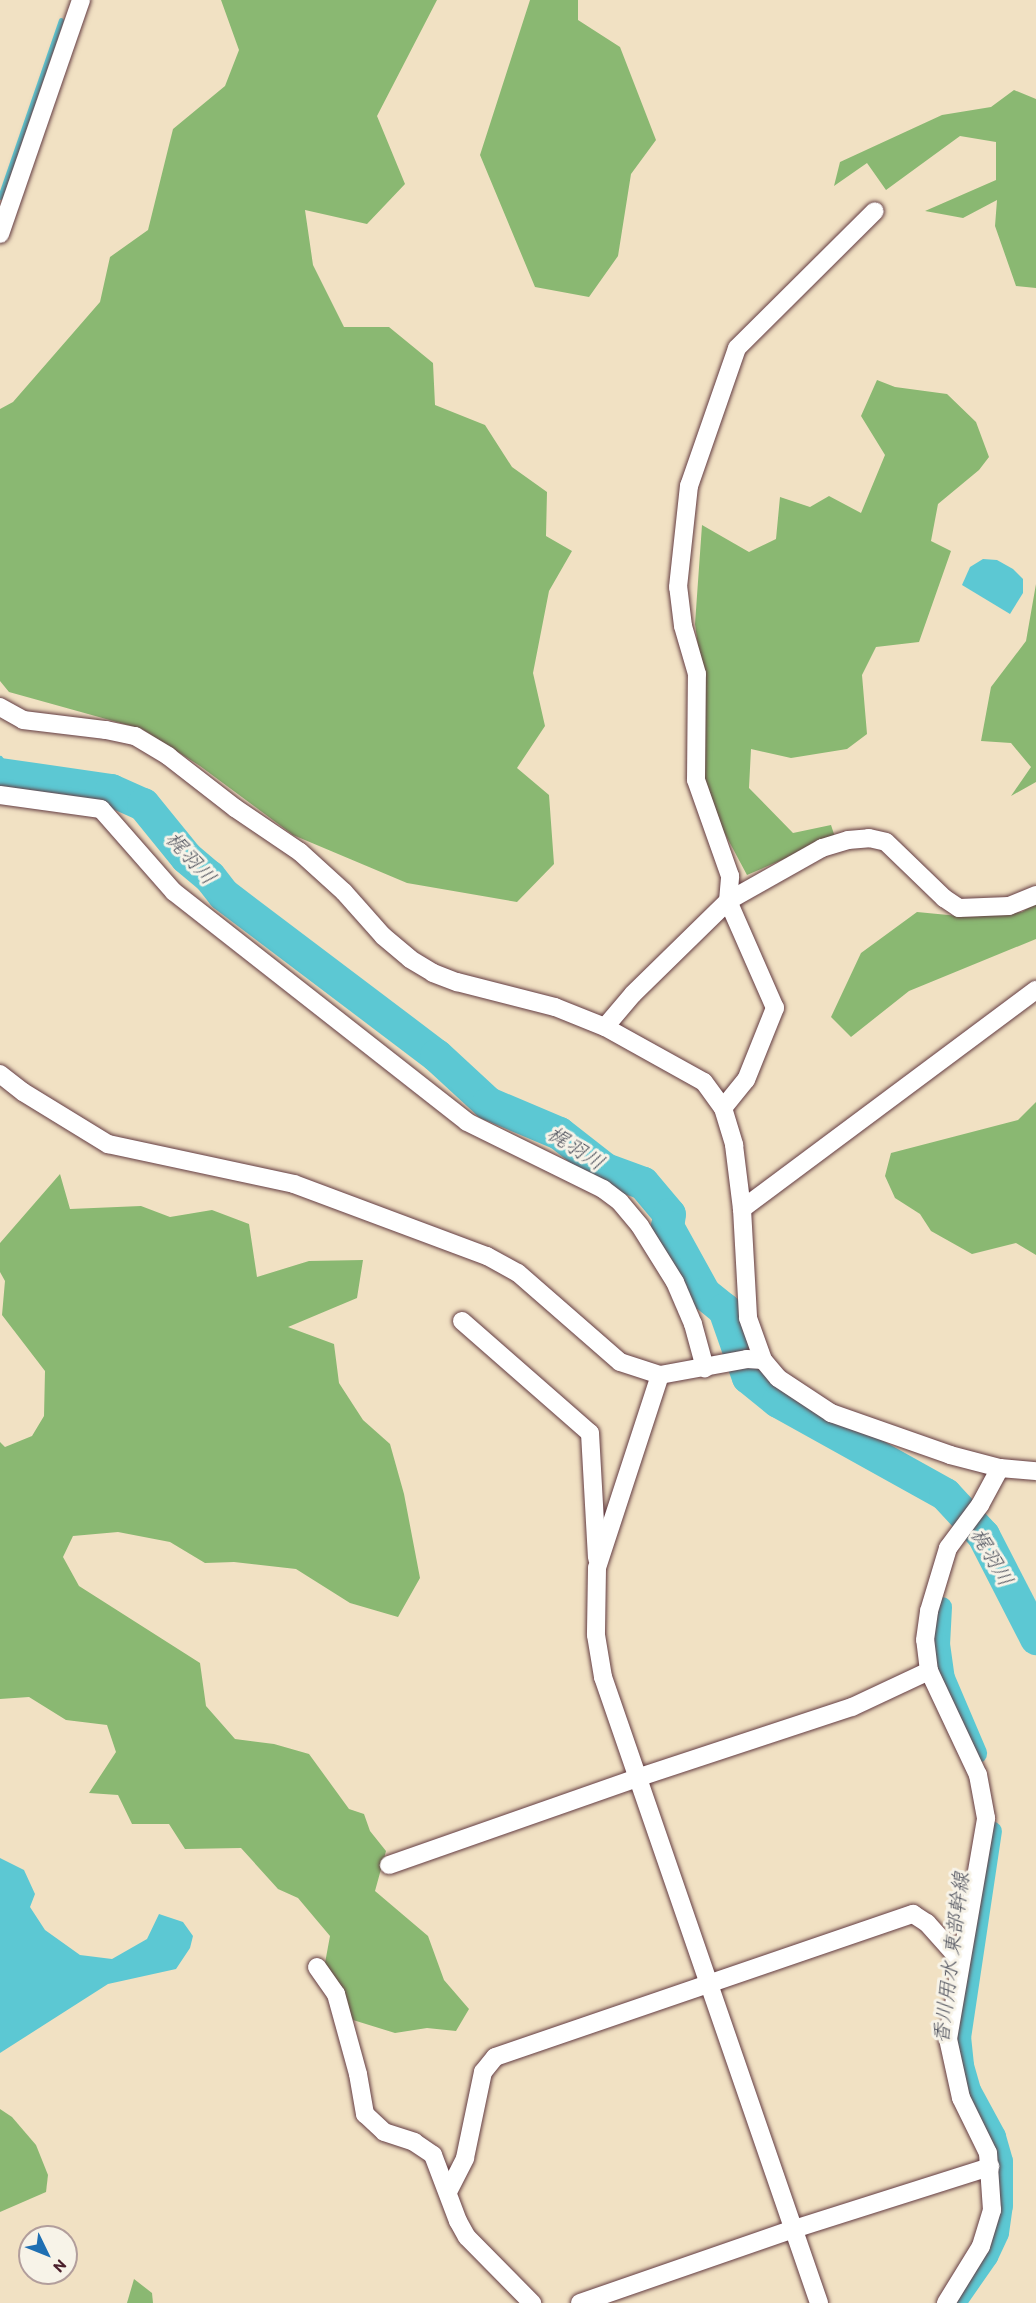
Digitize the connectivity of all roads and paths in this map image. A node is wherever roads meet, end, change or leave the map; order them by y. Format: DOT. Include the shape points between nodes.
graph roads {
  1 [pos="81,0"];
  2 [pos="875,211"];
  3 [pos="0,234"];
  4 [pos="0,707"];
  5 [pos="0,795"];
  6 [pos="1036,895"];
  7 [pos="728,901"];
  8 [pos="1036,990"];
  9 [pos="605,1027"];
  10 [pos="0,1074"];
  11 [pos="723,1108"];
  12 [pos="742,1209"];
  13 [pos="462,1321"];
  14 [pos="755,1360"];
  15 [pos="708,1367"];
  16 [pos="660,1375"];
  17 [pos="1000,1468"];
  18 [pos="1036,1471"];
  19 [pos="597,1569"];
  20 [pos="929,1671"];
  21 [pos="637,1778"];
  22 [pos="389,1865"];
  23 [pos="960,1959"];
  24 [pos="317,1968"];
  25 [pos="708,1983"];
  26 [pos="990,2167"];
  27 [pos="448,2192"];
  28 [pos="794,2229"];
  29 [pos="532,2303"];
  30 [pos="580,2303"];
  31 [pos="819,2303"];
  32 [pos="945,2303"];
  1 -- 3 [label="street"];
  2 -- 7 [label="street" via="737,348 689,486 678,587 683,626 697,674 696,780 730,876"];
  4 -- 9 [label="street" via="23,720 135,736 300,852 410,959 457,982 555,1007"];
  5 -- 15 [label="street" via="101,809 174,892 458,1116 603,1189 620,1202 675,1282"];
  6 -- 7 [label="street" via="1009,906 959,908 886,842 869,838 822,848"];
  7 -- 9 [label="street" via="633,994"];
  7 -- 11 [label="street" via="775,1008 746,1080"];
  8 -- 12 [label="street"];
  9 -- 11 [label="street" via="704,1082"];
  10 -- 16 [label="street" via="108,1144 294,1184 487,1256 518,1273 620,1362"];
  11 -- 12 [label="street" via="734,1145"];
  12 -- 14 [label="street" via="748,1318"];
  13 -- 19 [label="street" via="590,1433"];
  14 -- 15 [label="street"];
  14 -- 17 [label="street" via="831,1413 950,1455"];
  15 -- 16 [label="street"];
  16 -- 19 [label="street"];
  17 -- 18 [label="street"];
  17 -- 20 [label="street" via="980,1506 948,1548 929,1611 925,1640"];
  19 -- 21 [label="street" via="596,1635 603,1677"];
  20 -- 21 [label="street" via="852,1707"];
  20 -- 23 [label="street" via="978,1775 986,1818"];
  21 -- 22 [label="street"];
  21 -- 25 [label="street"];
  23 -- 25 [label="street" via="927,1923 913,1914"];
  23 -- 26 [label="street" via="948,2039 961,2098 988,2153"];
  24 -- 27 [label="street" via="336,1994 365,2114 384,2132 414,2142 433,2155"];
  25 -- 27 [label="street" via="495,2057 483,2072 465,2158"];
  25 -- 28 [label="street"];
  26 -- 28 [label="street"];
  26 -- 32 [label="street" via="992,2210 981,2246"];
  27 -- 29 [label="street" via="467,2237"];
  28 -- 30 [label="street"];
  28 -- 31 [label="street"];
}
